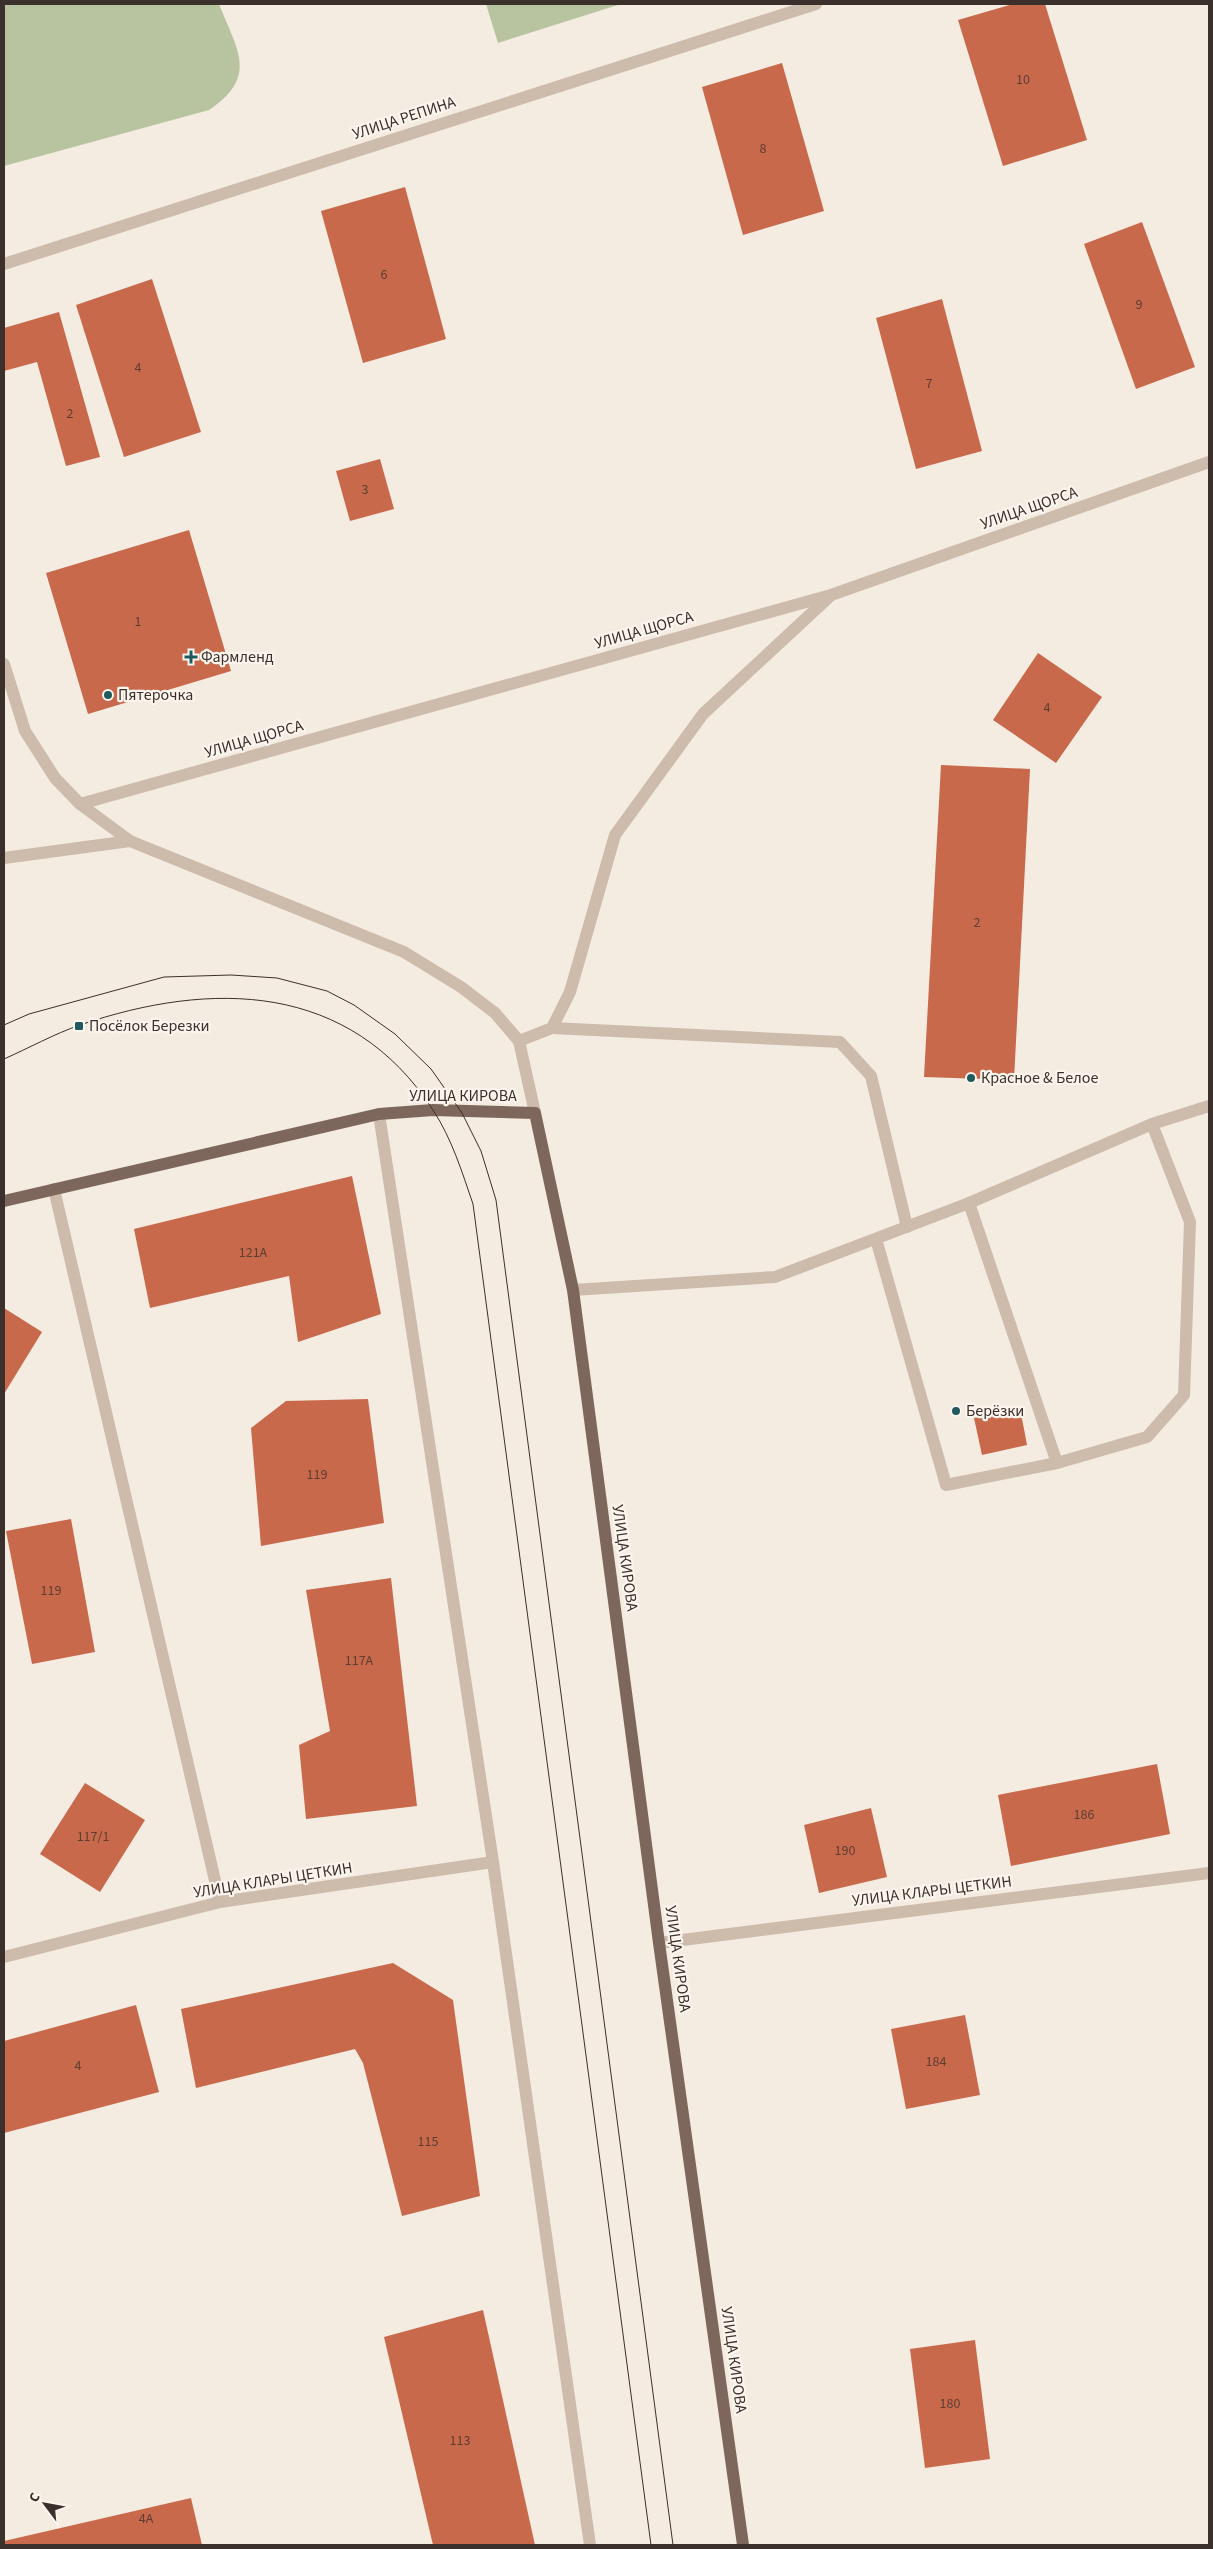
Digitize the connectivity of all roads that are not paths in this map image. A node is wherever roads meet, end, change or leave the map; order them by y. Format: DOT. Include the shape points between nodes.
graph roads {
  1 [pos="816,4"];
  2 [pos="4,264"];
  3 [pos="1209,462"];
  4 [pos="830,595"];
  5 [pos="4,664"];
  6 [pos="80,804"];
  7 [pos="130,841"];
  8 [pos="4,858"];
  9 [pos="552,1028"];
  10 [pos="519,1041"];
  11 [pos="1209,1106"];
  12 [pos="535,1113"];
  13 [pos="379,1114"];
  14 [pos="1152,1124"];
  15 [pos="54,1189"];
  16 [pos="4,1201"];
  17 [pos="969,1203"];
  18 [pos="908,1227"];
  19 [pos="876,1239"];
  20 [pos="573,1290"];
  21 [pos="1057,1463"];
  22 [pos="493,1862"];
  23 [pos="1209,1873"];
  24 [pos="220,1902"];
  25 [pos="659,1943"];
  26 [pos="4,1957"];
  27 [pos="590,2545"];
  28 [pos="743,2545"];
  1 -- 2 [label="street, УЛИЦА РЕПИНА"];
  3 -- 4 [label="street, УЛИЦА ЩОРСА"];
  4 -- 6 [label="street, УЛИЦА ЩОРСА"];
  4 -- 9 [label="street" via="703,714 615,835 570,992"];
  5 -- 6 [label="street" via="25,731 55,778"];
  6 -- 7 [label="street"];
  7 -- 8 [label="street"];
  7 -- 10 [label="street" via="404,952 461,987 495,1013"];
  9 -- 10 [label="street"];
  9 -- 18 [label="street" via="840,1042 871,1076"];
  10 -- 12 [label="street"];
  11 -- 14 [label="street"];
  12 -- 13 [label="main road, УЛИЦА КИРОВА" via="433,1110"];
  12 -- 20 [label="main road, УЛИЦА КИРОВА"];
  13 -- 15 [label="main road, УЛИЦА КИРОВА"];
  13 -- 22 [label="street"];
  14 -- 17 [label="street"];
  14 -- 21 [label="street" via="1190,1222 1184,1395 1147,1436"];
  15 -- 16 [label="main road, УЛИЦА КИРОВА"];
  15 -- 24 [label="street"];
  17 -- 18 [label="street"];
  17 -- 21 [label="street"];
  18 -- 19 [label="street"];
  19 -- 20 [label="street" via="775,1277"];
  19 -- 21 [label="street" via="946,1485"];
  20 -- 25 [label="main road, УЛИЦА КИРОВА"];
  22 -- 24 [label="street, УЛИЦА КЛАРЫ ЦЕТКИН"];
  22 -- 27 [label="street"];
  23 -- 25 [label="street, УЛИЦА КЛАРЫ ЦЕТКИН"];
  24 -- 26 [label="street, УЛИЦА КЛАРЫ ЦЕТКИН"];
  25 -- 28 [label="main road, УЛИЦА КИРОВА"];
}
